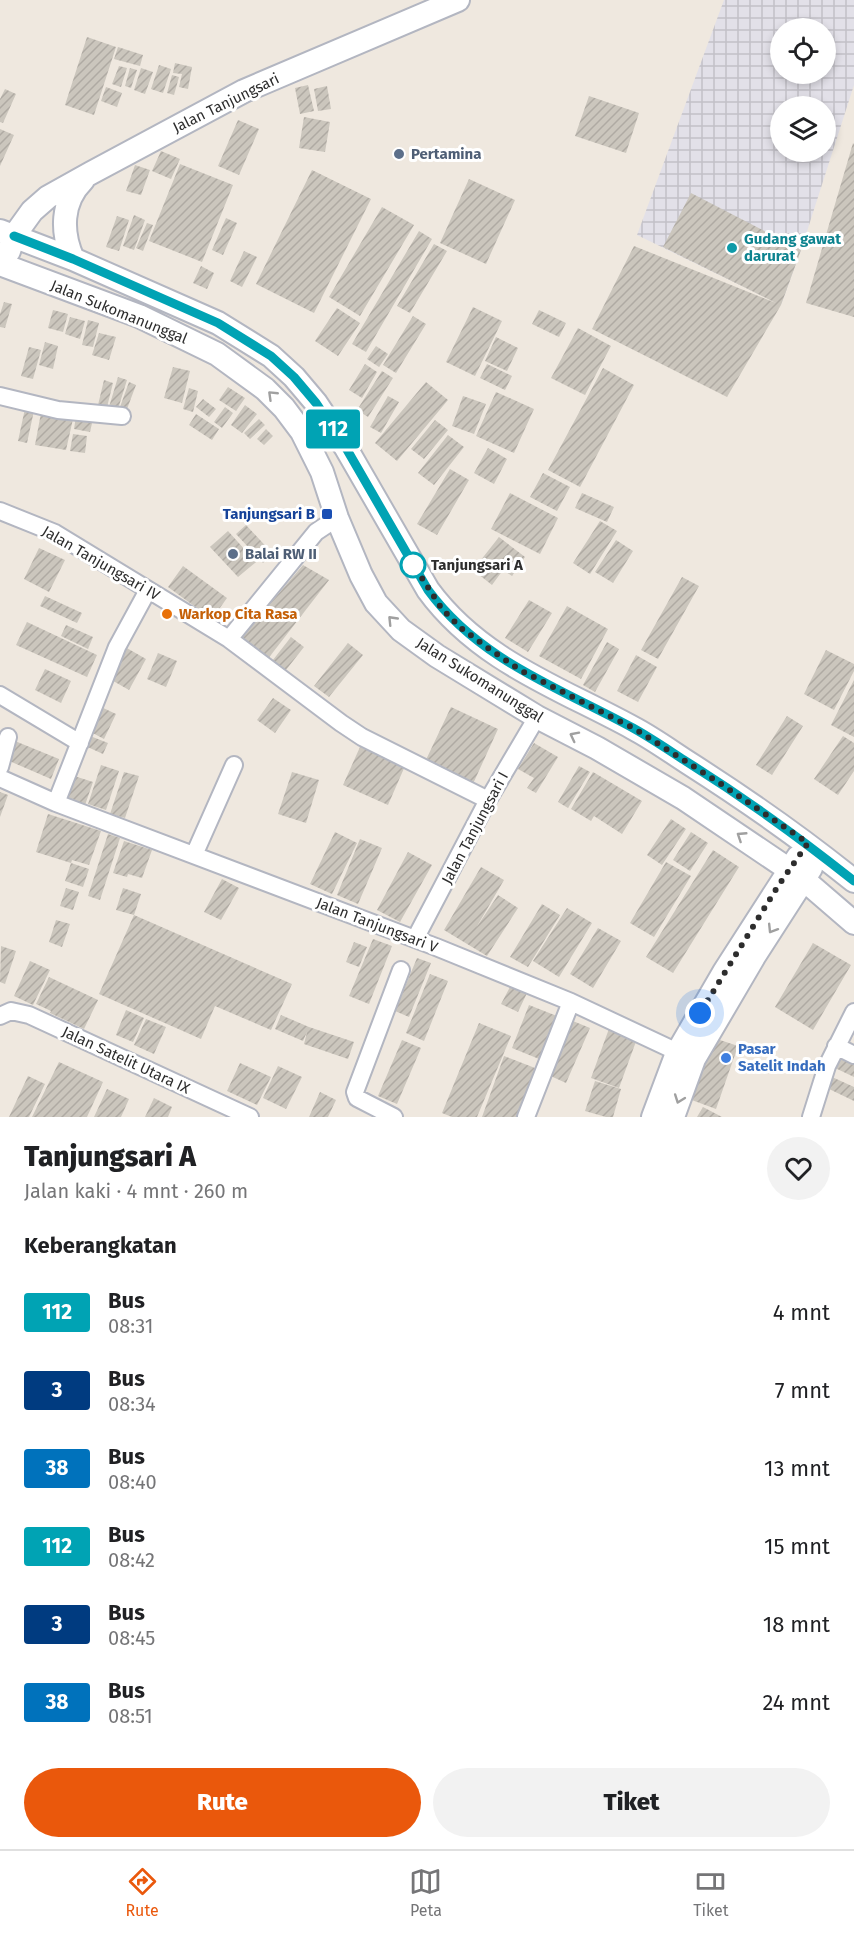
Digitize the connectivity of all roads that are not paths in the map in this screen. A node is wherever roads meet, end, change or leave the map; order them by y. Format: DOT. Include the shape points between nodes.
graph roads {
  1 [pos="458,0"];
  2 [pos="91,172"];
  3 [pos="7,233"];
  4 [pos="73,259"];
  5 [pos="2,265"];
  6 [pos="0,396"];
  7 [pos="122,416"];
  8 [pos="0,511"];
  9 [pos="337,518"];
  10 [pos="148,590"];
  11 [pos="229,639"];
  12 [pos="0,695"];
  13 [pos="537,717"];
  14 [pos="8,737"];
  15 [pos="80,743"];
  16 [pos="234,765"];
  17 [pos="0,767"];
  18 [pos="0,778"];
  19 [pos="488,800"];
  20 [pos="57,803"];
  21 [pos="815,849"];
  22 [pos="194,855"];
  23 [pos="796,874"];
  24 [pos="854,881"];
  25 [pos="854,923"];
  26 [pos="415,939"];
  27 [pos="401,970"];
  28 [pos="571,1002"];
  29 [pos="854,1012"];
  30 [pos="0,1016"];
  31 [pos="836,1046"];
  32 [pos="854,1055"];
  33 [pos="685,1056"];
  34 [pos="250,1117"];
  35 [pos="394,1117"];
  36 [pos="526,1117"];
  37 [pos="653,1117"];
  38 [pos="673,1117"];
  39 [pos="811,1117"];
  1 -- 2 [label="main road, Jalan Tanjungsari" via="244,91"];
  2 -- 3 [label="main road, Jalan Tanjungsari" via="48,197"];
  2 -- 4 [label="main road" via="67,206 65,233"];
  3 -- 4 [label="main road, Jalan Sukomanunggal"];
  3 -- 5 [label="main road, Jalan Tanjungsari"];
  4 -- 21 [label="main road, Jalan Sukomanunggal" via="218,323 271,356 294,377 346,448 428,590 461,628 520,670 635,729"];
  9 -- 5 [label="main road, Jalan Sukomanunggal, one-way" via="322,472 302,432 265,389 218,354 148,321"];
  6 -- 7 [label="street" via="58,410"];
  8 -- 10 [label="street, Jalan Tanjungsari IV" via="55,533"];
  9 -- 11 [label="street" via="316,532"];
  13 -- 9 [label="main road, Jalan Sukomanunggal, one-way" via="401,630 376,603"];
  10 -- 11 [label="street, Jalan Tanjungsari IV"];
  10 -- 15 [label="street" via="117,647"];
  11 -- 19 [label="street, Jalan Tanjungsari IV" via="362,737"];
  12 -- 15 [label="street"];
  13 -- 19 [label="street, Jalan Tanjungsari I"];
  23 -- 13 [label="main road, Jalan Sukomanunggal, one-way" via="682,798"];
  14 -- 17 [label="street"];
  15 -- 20 [label="street"];
  16 -- 22 [label="street"];
  18 -- 20 [label="street, Jalan Tanjungsari V"];
  19 -- 26 [label="street, Jalan Tanjungsari I"];
  20 -- 22 [label="street, Jalan Tanjungsari V"];
  21 -- 23 [label="main road"];
  21 -- 24 [label="main road, Jalan Sukomanunggal"];
  22 -- 26 [label="street, Jalan Tanjungsari V"];
  23 -- 25 [label="main road, Jalan Sukomanunggal"];
  23 -- 33 [label="main road"];
  26 -- 28 [label="street, Jalan Tanjungsari V"];
  27 -- 35 [label="street" via="355,1092 357,1098"];
  28 -- 33 [label="street, Jalan Tanjungsari V"];
  28 -- 36 [label="street"];
  29 -- 31 [label="street"];
  30 -- 34 [label="street, Jalan Satelit Utara IX" via="11,1011 29,1015"];
  31 -- 32 [label="street"];
  31 -- 39 [label="street"];
  33 -- 37 [label="main road"];
  33 -- 38 [label="main road, one-way"];
}
